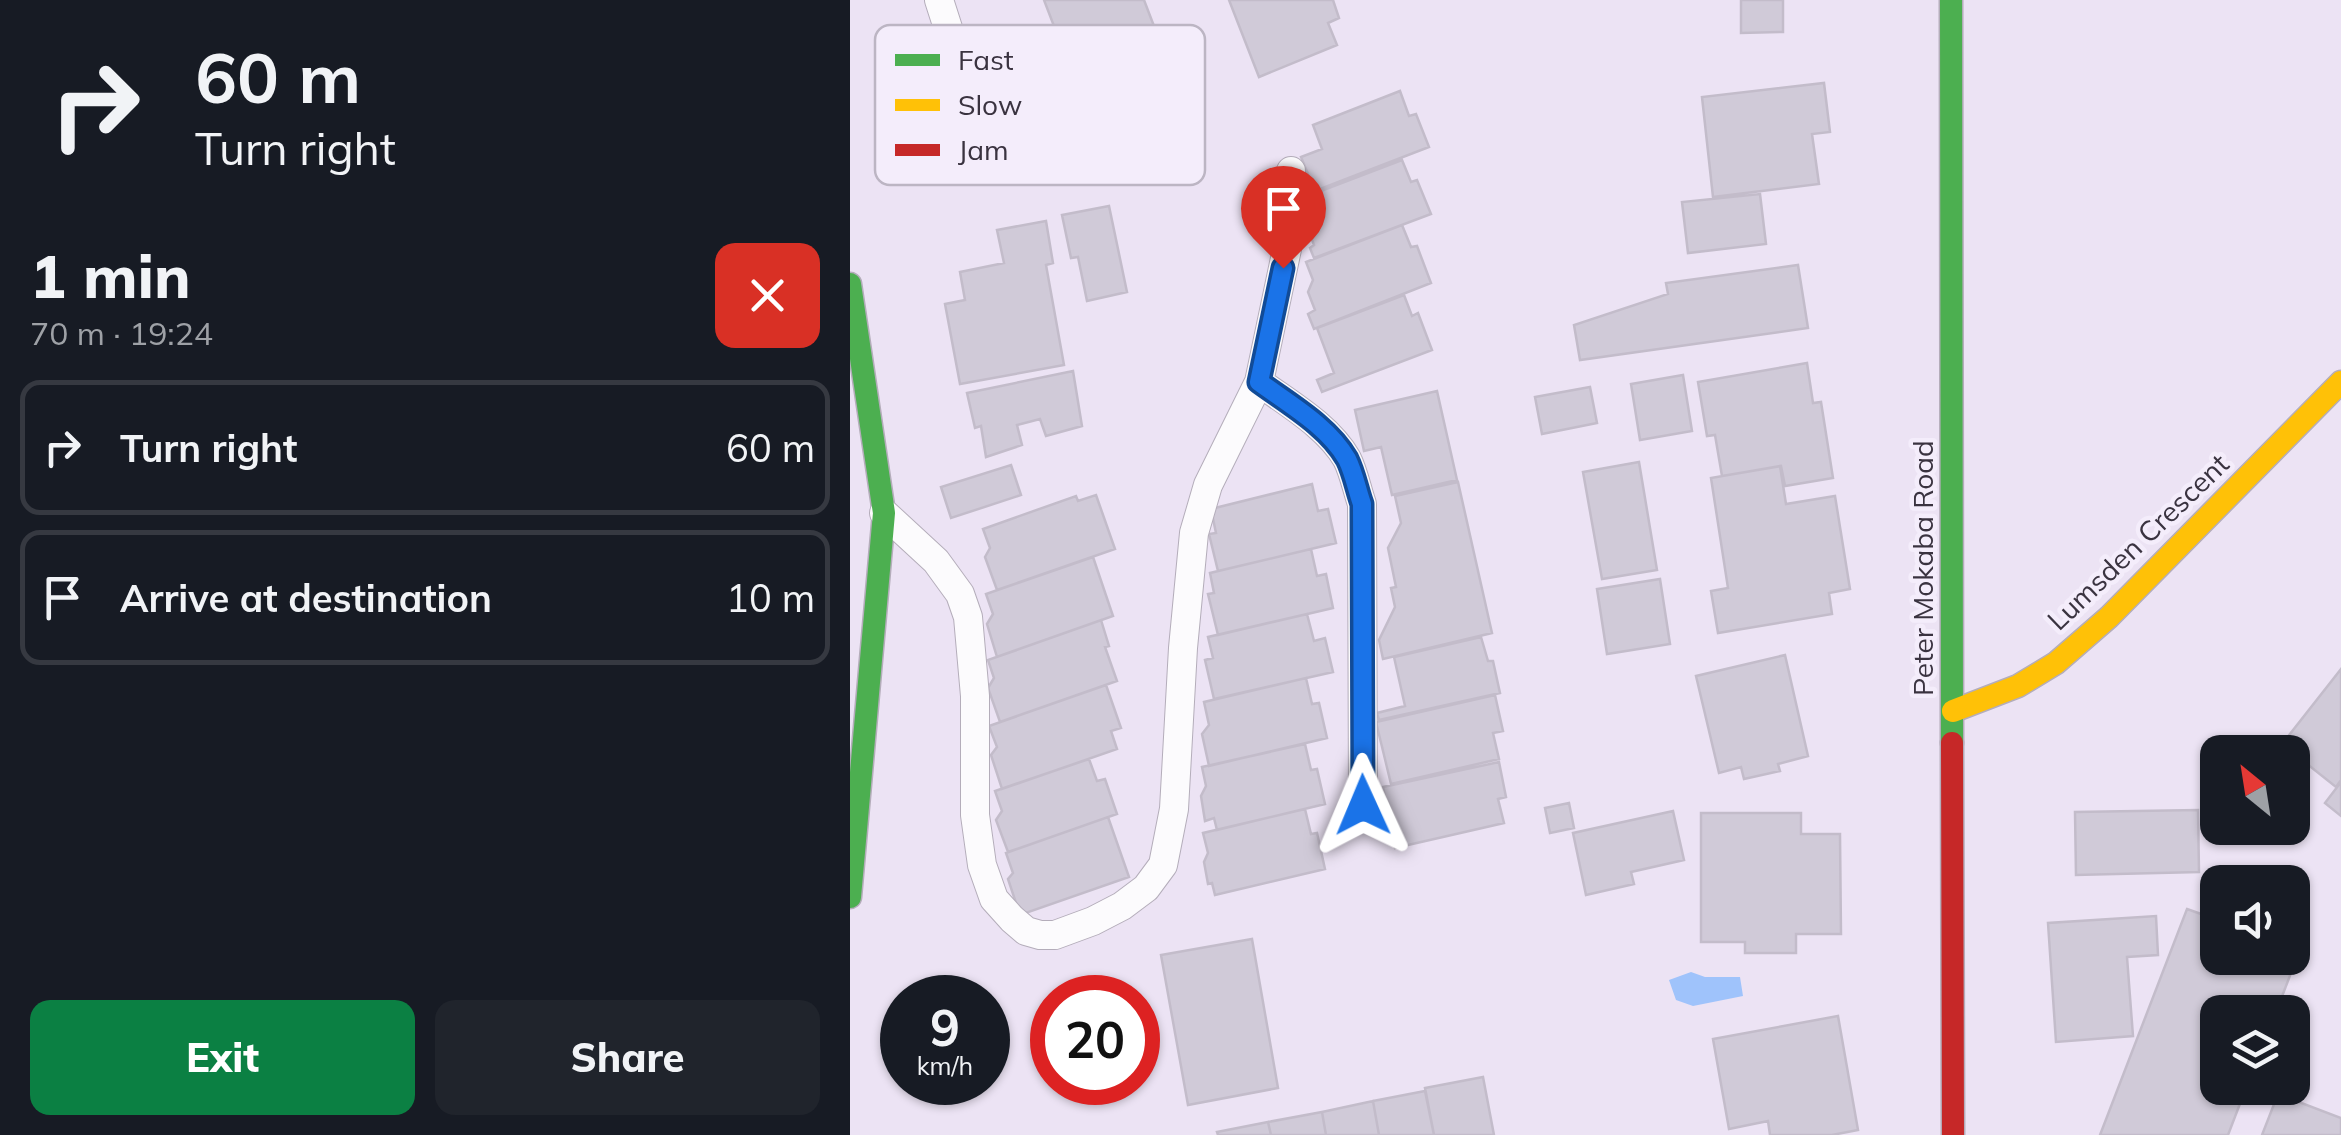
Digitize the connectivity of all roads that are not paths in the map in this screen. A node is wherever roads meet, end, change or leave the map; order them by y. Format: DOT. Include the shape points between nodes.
graph roads {
  1 [pos="940,0"];
  2 [pos="1952,0"];
  3 [pos="948,25"];
  4 [pos="1291,171"];
  5 [pos="850,284"];
  6 [pos="1259,382"];
  7 [pos="2341,382"];
  8 [pos="884,512"];
  9 [pos="1954,711"];
  10 [pos="1363,805"];
  11 [pos="850,897"];
  12 [pos="1953,1135"];
  1 -- 3 [label="lane"];
  2 -- 9 [label="street, Peter Mokaba Road"];
  4 -- 6 [label="lane" via="1291,230"];
  5 -- 8 [label="street"];
  6 -- 8 [label="lane" via="1208,485 1194,533 1174,809 1163,864 1122,906 1054,935 1026,931 994,899 975,815 968,617 936,561"];
  6 -- 10 [label="lane" via="1324,430 1347,460 1362,504"];
  7 -- 9 [label="street, Lumsden Crescent" via="2082,640 2018,686"];
  8 -- 11 [label="street"];
  9 -- 12 [label="street, Peter Mokaba Road"];
}
